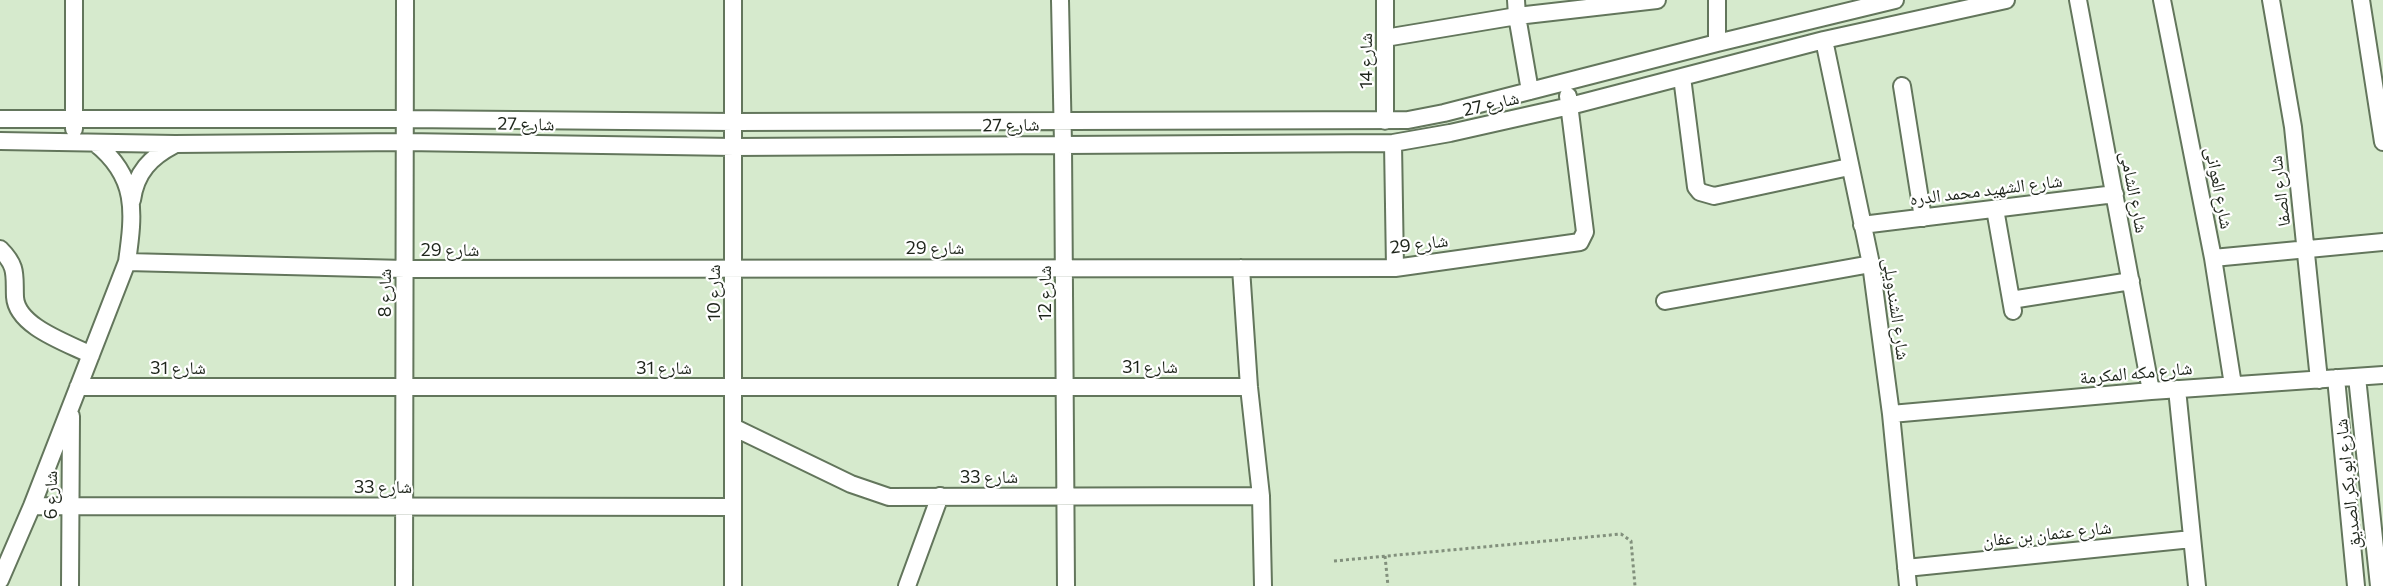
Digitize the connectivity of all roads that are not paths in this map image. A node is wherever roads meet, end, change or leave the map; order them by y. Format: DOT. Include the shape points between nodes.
graph roads {
  1 [pos="74,0"];
  2 [pos="405,0"];
  3 [pos="733,0"];
  4 [pos="1060,0"];
  5 [pos="1385,0"];
  6 [pos="1657,0"];
  7 [pos="1717,0"];
  8 [pos="1895,0"];
  9 [pos="2006,0"];
  10 [pos="2078,0"];
  11 [pos="2162,0"];
  12 [pos="2271,0"];
  13 [pos="2361,0"];
  14 [pos="1842,6"];
  15 [pos="1516,8"];
  16 [pos="1385,38"];
  17 [pos="1824,40"];
  18 [pos="1717,43"];
  19 [pos="1682,77"];
  20 [pos="1567,82"];
  21 [pos="1902,87"];
  22 [pos="1530,91"];
  23 [pos="1570,106"];
  24 [pos="0,119"];
  25 [pos="73,119"];
  26 [pos="405,119"];
  27 [pos="1385,121"];
  28 [pos="734,122"];
  29 [pos="1063,122"];
  30 [pos="0,141"];
  31 [pos="74,142"];
  32 [pos="405,142"];
  33 [pos="2383,142"];
  34 [pos="95,143"];
  35 [pos="1393,143"];
  36 [pos="175,144"];
  37 [pos="1063,144"];
  38 [pos="734,147"];
  39 [pos="1849,167"];
  40 [pos="2115,194"];
  41 [pos="131,206"];
  42 [pos="1995,209"];
  43 [pos="1923,218"];
  44 [pos="1862,225"];
  45 [pos="2383,243"];
  46 [pos="0,249"];
  47 [pos="2307,249"];
  48 [pos="2213,258"];
  49 [pos="127,262"];
  50 [pos="1871,264"];
  51 [pos="1064,267"];
  52 [pos="1395,267"];
  53 [pos="1241,268"];
  54 [pos="405,269"];
  55 [pos="734,269"];
  56 [pos="2131,281"];
  57 [pos="1665,301"];
  58 [pos="91,355"];
  59 [pos="2383,375"];
  60 [pos="2357,377"];
  61 [pos="2336,378"];
  62 [pos="2319,380"];
  63 [pos="2233,385"];
  64 [pos="1065,386"];
  65 [pos="78,387"];
  66 [pos="404,387"];
  67 [pos="734,387"];
  68 [pos="1249,387"];
  69 [pos="2177,389"];
  70 [pos="2151,391"];
  71 [pos="71,405"];
  72 [pos="1891,414"];
  73 [pos="734,427"];
  74 [pos="940,496"];
  75 [pos="1065,496"];
  76 [pos="1261,496"];
  77 [pos="71,505"];
  78 [pos="32,506"];
  79 [pos="404,506"];
  80 [pos="733,507"];
  81 [pos="2371,508"];
  82 [pos="2349,511"];
  83 [pos="2192,539"];
  84 [pos="1906,568"];
  85 [pos="0,580"];
  86 [pos="70,586"];
  87 [pos="404,586"];
  88 [pos="733,586"];
  89 [pos="907,586"];
  90 [pos="1066,586"];
  91 [pos="1263,586"];
  92 [pos="1908,586"];
  93 [pos="2197,586"];
  94 [pos="2356,586"];
  95 [pos="2379,586"];
  1 -- 25 [label="street"];
  2 -- 26 [label="street, شارع 8"];
  3 -- 28 [label="street, شارع 10"];
  4 -- 29 [label="street, شارع 12"];
  5 -- 16 [label="street, شارع 14"];
  6 -- 15 [label="street"];
  7 -- 18 [label="street"];
  8 -- 14 [label="street, شارع 27"];
  9 -- 17 [label="street, شارع 27"];
  10 -- 40 [label="street, شارع الشامى"];
  11 -- 48 [label="street, شارع العوانى"];
  12 -- 47 [label="street, شارع الصفا" via="2293,127"];
  13 -- 33 [label="street"];
  14 -- 18 [label="street, شارع 27"];
  15 -- 16 [label="street"];
  15 -- 22 [label="street"];
  16 -- 27 [label="street, شارع 14"];
  17 -- 19 [label="street, شارع 27"];
  17 -- 39 [label="street, شارع الشندويلى"];
  18 -- 20 [label="street, شارع 27"];
  19 -- 23 [label="street, شارع 27"];
  19 -- 39 [label="street" via="1696,187 1700,192 1714,196"];
  20 -- 22 [label="street, شارع 27"];
  20 -- 23 [label="street, شارع 29"];
  21 -- 43 [label="street"];
  22 -- 27 [label="street, شارع 27" via="1444,114"];
  23 -- 35 [label="street, شارع 27"];
  23 -- 52 [label="street, شارع 29" via="1585,232 1580,242"];
  24 -- 25 [label="street, شارع 27"];
  25 -- 26 [label="street, شارع 27"];
  25 -- 31 [label="street"];
  26 -- 28 [label="street, شارع 27"];
  26 -- 32 [label="street, شارع 8"];
  27 -- 29 [label="street, شارع 27"];
  28 -- 29 [label="street, شارع 27"];
  28 -- 38 [label="street, شارع 10"];
  29 -- 37 [label="street, شارع 12"];
  30 -- 31 [label="street, شارع 27"];
  31 -- 34 [label="street, شارع 27"];
  32 -- 36 [label="street, شارع 27"];
  32 -- 38 [label="street, شارع 27"];
  32 -- 54 [label="street, شارع 8"];
  34 -- 36 [label="street, شارع 27"];
  34 -- 41 [label="street" via="121,170"];
  35 -- 37 [label="street, شارع 27"];
  35 -- 52 [label="street"];
  36 -- 41 [label="street" via="143,168 134,186"];
  37 -- 38 [label="street, شارع 27"];
  37 -- 51 [label="street, شارع 12"];
  38 -- 55 [label="street, شارع 10"];
  39 -- 44 [label="street, شارع الشندويلى"];
  40 -- 42 [label="street, شارع الشهيد محمد الدره"];
  40 -- 56 [label="street, شارع الشامى"];
  41 -- 49 [label="street"];
  42 -- 43 [label="street, شارع الشهيد محمد الدره"];
  42 -- 56 [label="street" via="2012,305"];
  43 -- 44 [label="street, شارع الشهيد محمد الدره"];
  44 -- 50 [label="street, شارع الشندويلى"];
  45 -- 47 [label="street"];
  46 -- 58 [label="street" via="13,267 15,299 29,322"];
  47 -- 48 [label="street"];
  47 -- 62 [label="street, شارع الصفا"];
  48 -- 63 [label="street, شارع العوانى"];
  49 -- 54 [label="street, شارع 29"];
  49 -- 58 [label="street"];
  50 -- 57 [label="street"];
  50 -- 72 [label="street, شارع الشندويلى"];
  51 -- 53 [label="street, شارع 29"];
  51 -- 55 [label="street, شارع 29"];
  51 -- 64 [label="street, شارع 12"];
  52 -- 53 [label="street, شارع 29"];
  53 -- 68 [label="street"];
  54 -- 55 [label="street, شارع 29"];
  54 -- 66 [label="street, شارع 8"];
  55 -- 67 [label="street, شارع 10"];
  56 -- 70 [label="street, شارع الشامى"];
  58 -- 65 [label="street"];
  59 -- 60 [label="street, شارع مكه المكرمة"];
  60 -- 61 [label="street, شارع مكه المكرمة"];
  60 -- 81 [label="street, شارع ابو بكر الصديق"];
  61 -- 62 [label="street, شارع مكه المكرمة"];
  61 -- 82 [label="street, شارع ابو بكر الصديق"];
  62 -- 63 [label="street, شارع مكه المكرمة"];
  63 -- 69 [label="street, شارع مكه المكرمة"];
  64 -- 67 [label="street, شارع 31"];
  64 -- 68 [label="street, شارع 31"];
  64 -- 75 [label="street, شارع 12"];
  65 -- 66 [label="street, شارع 31"];
  65 -- 71 [label="street"];
  66 -- 67 [label="street, شارع 31"];
  66 -- 79 [label="street, شارع 8"];
  67 -- 73 [label="street, شارع 10"];
  68 -- 76 [label="street"];
  69 -- 70 [label="street, شارع مكه المكرمة"];
  69 -- 83 [label="street"];
  70 -- 72 [label="street, شارع مكه المكرمة"];
  71 -- 77 [label="street, شارع 6"];
  71 -- 78 [label="street"];
  72 -- 84 [label="street, شارع الشندويلى"];
  73 -- 74 [label="street, شارع 33" via="864,490 889,497"];
  73 -- 80 [label="street, شارع 10"];
  74 -- 75 [label="street, شارع 33"];
  74 -- 89 [label="street"];
  75 -- 76 [label="street, شارع 33"];
  75 -- 90 [label="street, شارع 12"];
  76 -- 91 [label="street"];
  77 -- 78 [label="street, شارع 33"];
  77 -- 79 [label="street, شارع 33"];
  77 -- 86 [label="street, شارع 6"];
  78 -- 85 [label="street"];
  79 -- 80 [label="street, شارع 33"];
  79 -- 87 [label="street, شارع 8"];
  80 -- 88 [label="street, شارع 10"];
  81 -- 82 [label="street"];
  81 -- 95 [label="street, شارع ابو بكر الصديق"];
  82 -- 94 [label="street, شارع ابو بكر الصديق"];
  83 -- 84 [label="street, شارع عثمان بن عفان"];
  83 -- 93 [label="street"];
  84 -- 92 [label="street, شارع الشندويلى"];
}
